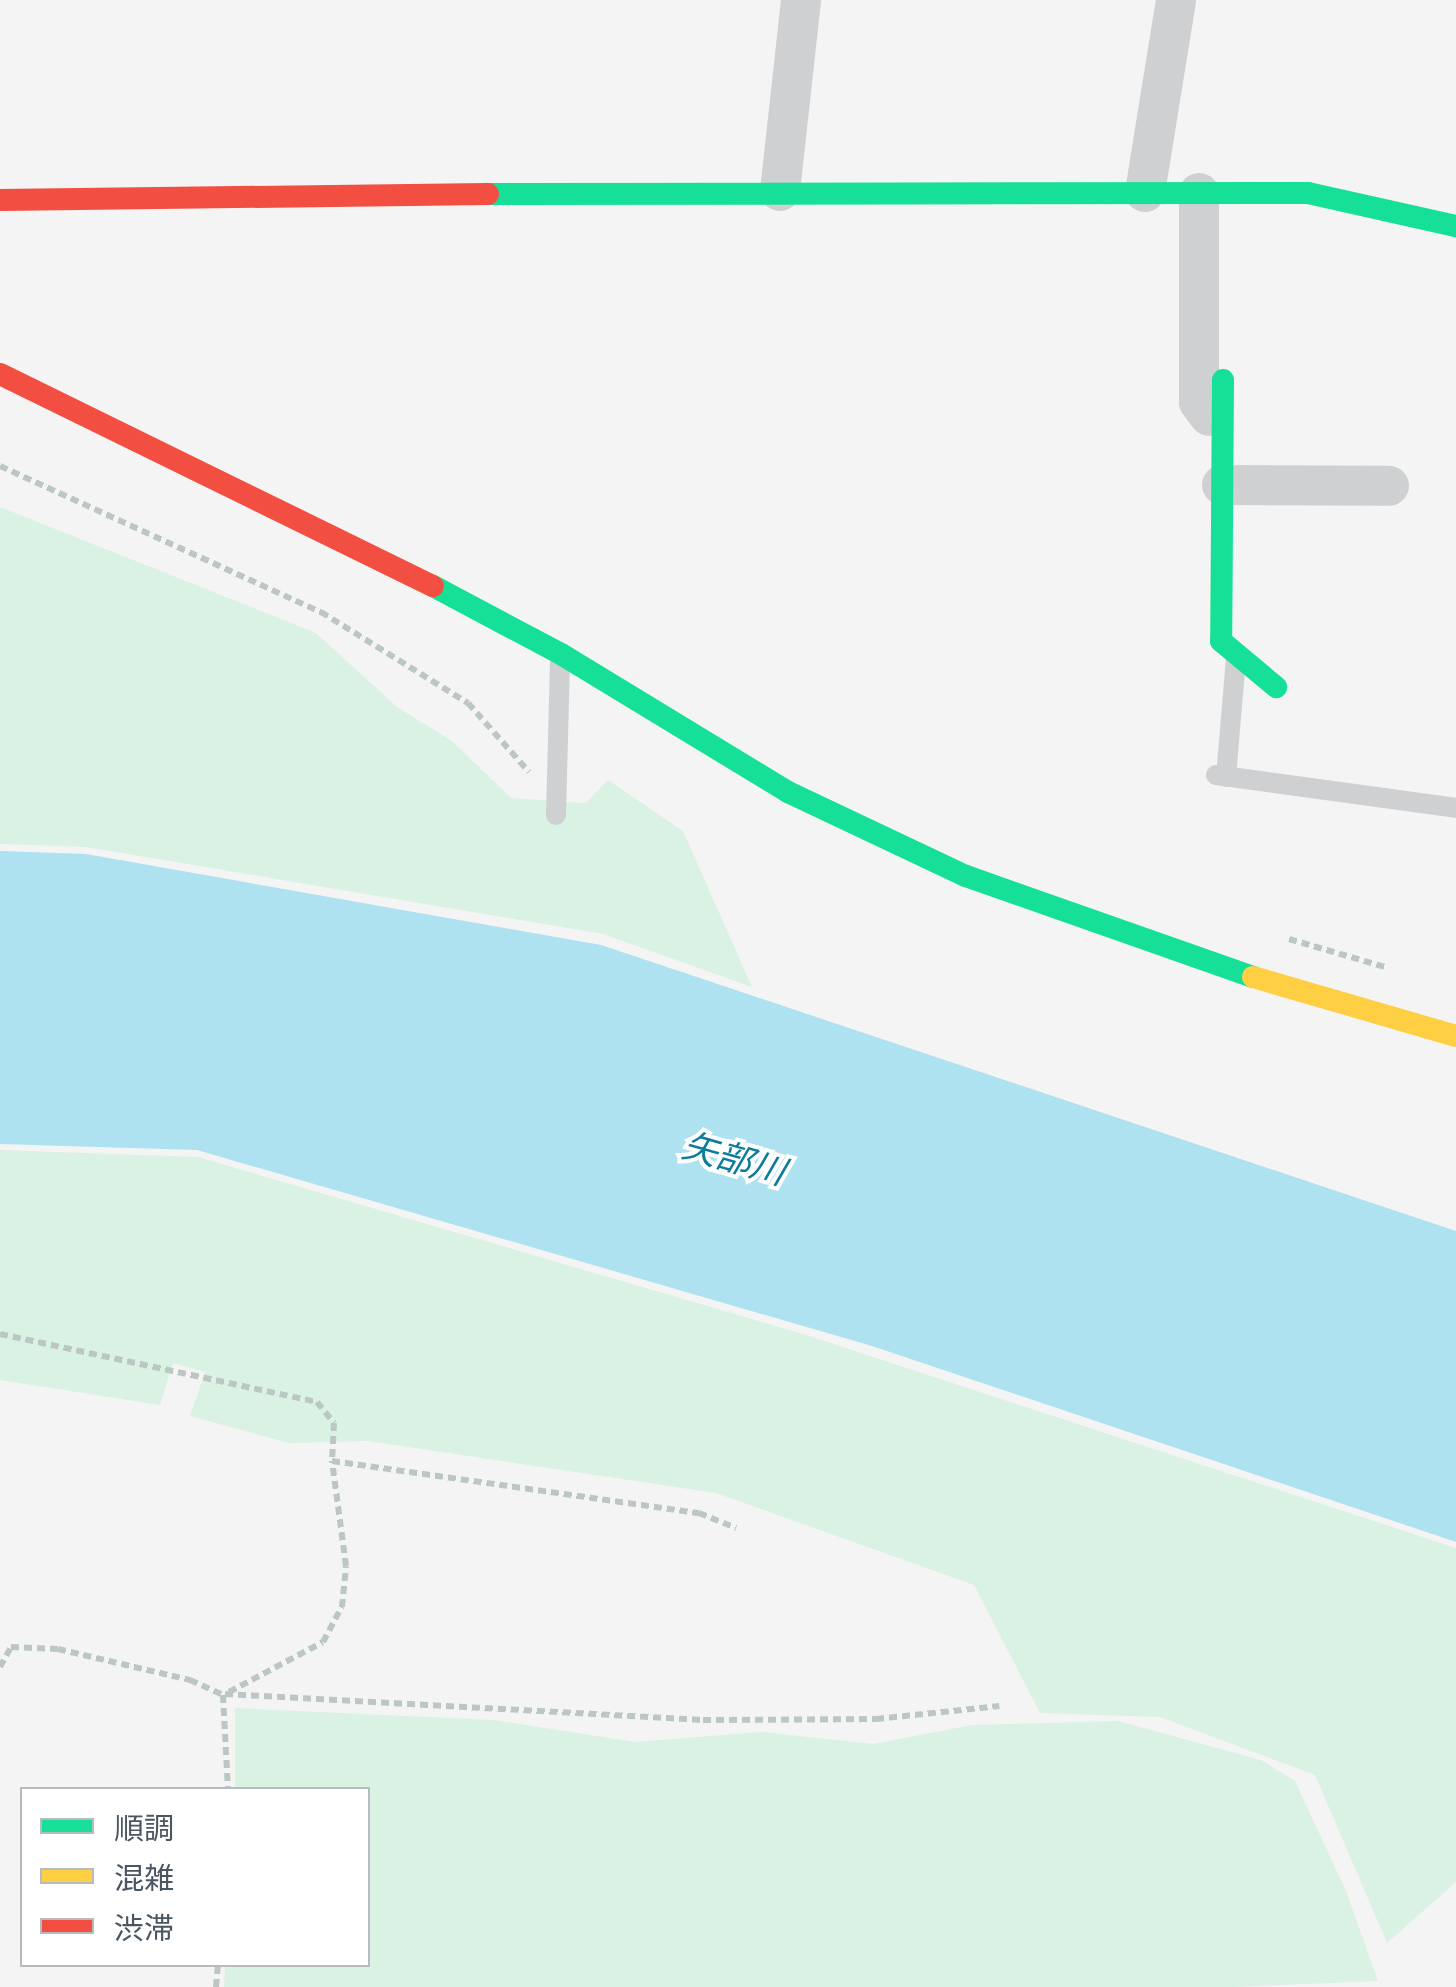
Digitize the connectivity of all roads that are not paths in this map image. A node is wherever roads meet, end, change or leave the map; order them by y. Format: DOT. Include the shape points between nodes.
graph roads {
  1 [pos="800,0"];
  2 [pos="1176,0"];
  3 [pos="780,191"];
  4 [pos="1145,192"];
  5 [pos="1199,192"];
  6 [pos="0,200"];
  7 [pos="1456,226"];
  8 [pos="0,374"];
  9 [pos="1223,398"];
  10 [pos="1222,485"];
  11 [pos="1390,486"];
  12 [pos="561,654"];
  13 [pos="1236,654"];
  14 [pos="1276,688"];
  15 [pos="1456,808"];
  16 [pos="556,809"];
  17 [pos="1456,1036"];
  1 -- 3 [label="street"];
  2 -- 4 [label="street"];
  3 -- 4 [label="street"];
  3 -- 6 [label="street"];
  4 -- 5 [label="street"];
  5 -- 7 [label="street" via="1308,194"];
  5 -- 9 [label="street" via="1199,402 1210,417"];
  8 -- 12 [label="street" via="198,465"];
  9 -- 10 [label="street"];
  10 -- 11 [label="street"];
  10 -- 13 [label="street" via="1221,641"];
  12 -- 16 [label="lane"];
  12 -- 17 [label="street" via="788,792 966,876 1305,996"];
  13 -- 14 [label="street"];
  13 -- 15 [label="lane" via="1221,776"];
}
